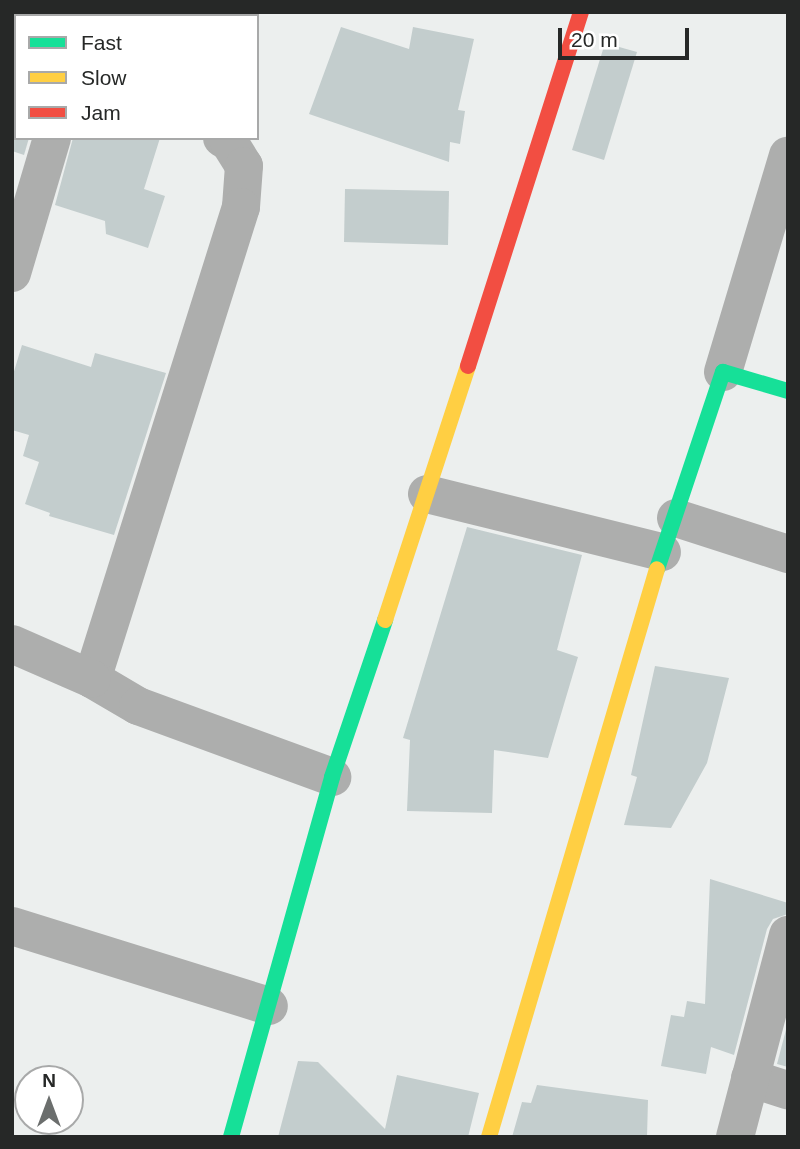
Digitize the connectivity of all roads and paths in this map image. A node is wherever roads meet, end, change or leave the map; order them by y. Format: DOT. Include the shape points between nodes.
graph roads {
  1 [pos="580,12"];
  2 [pos="51,140"];
  3 [pos="226,140"];
  4 [pos="785,176"];
  5 [pos="12,273"];
  6 [pos="723,372"];
  7 [pos="788,391"];
  8 [pos="427,494"];
  9 [pos="676,518"];
  10 [pos="662,552"];
  11 [pos="788,554"];
  12 [pos="12,644"];
  13 [pos="92,680"];
  14 [pos="332,777"];
  15 [pos="14,933"];
  16 [pos="788,935"];
  17 [pos="268,1006"];
  18 [pos="750,1078"];
  19 [pos="788,1090"];
  20 [pos="231,1137"];
  21 [pos="489,1137"];
  22 [pos="735,1137"];
  1 -- 8 [label="main road"];
  2 -- 5 [label="street"];
  3 -- 13 [label="street" via="243,166 242,207"];
  4 -- 6 [label="street"];
  6 -- 7 [label="main road"];
  6 -- 9 [label="main road"];
  8 -- 10 [label="street"];
  8 -- 14 [label="main road"];
  9 -- 10 [label="main road"];
  9 -- 11 [label="street"];
  10 -- 21 [label="main road"];
  12 -- 13 [label="street"];
  13 -- 14 [label="street" via="138,706"];
  14 -- 17 [label="main road"];
  15 -- 17 [label="street"];
  16 -- 18 [label="street"];
  17 -- 20 [label="main road"];
  18 -- 19 [label="street"];
  18 -- 22 [label="street"];
}
